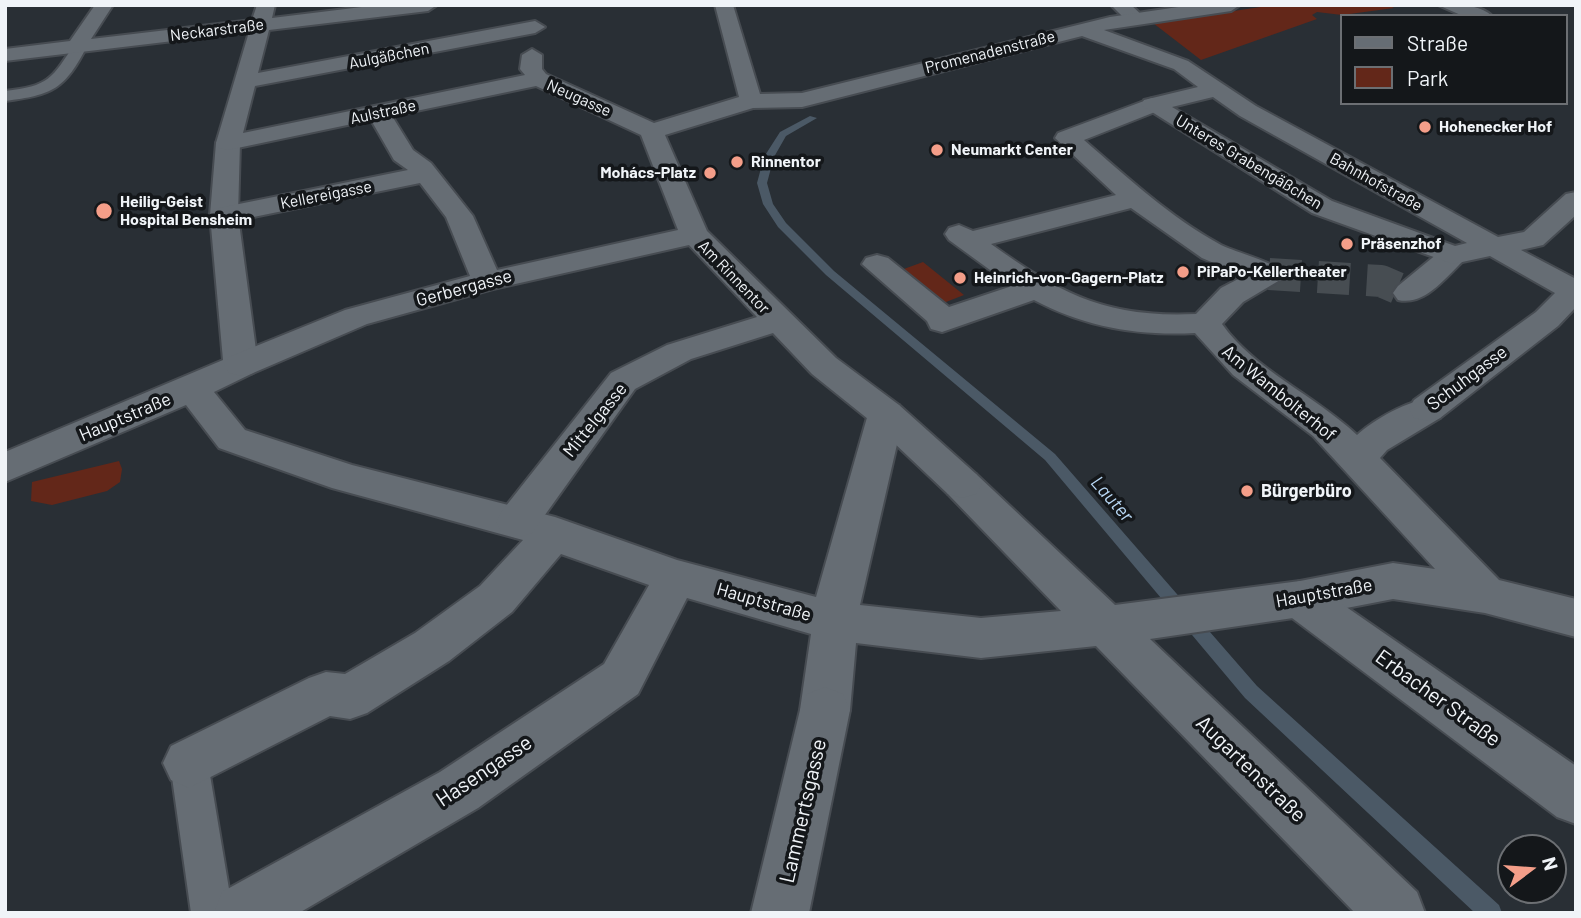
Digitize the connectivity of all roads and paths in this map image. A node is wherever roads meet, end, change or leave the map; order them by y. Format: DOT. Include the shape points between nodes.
graph roads {
  1 [pos="104,5"];
  2 [pos="428,5"];
  3 [pos="537,5"];
  4 [pos="724,5"];
  5 [pos="1120,5"];
  6 [pos="1231,5"];
  7 [pos="1447,5"];
  8 [pos="1476,14"];
  9 [pos="263,15"];
  10 [pos="1140,22"];
  11 [pos="534,27"];
  12 [pos="1081,29"];
  13 [pos="80,46"];
  14 [pos="5,55"];
  15 [pos="1181,65"];
  16 [pos="538,79"];
  17 [pos="243,82"];
  18 [pos="1217,89"];
  19 [pos="5,96"];
  20 [pos="751,102"];
  21 [pos="1152,105"];
  22 [pos="379,113"];
  23 [pos="652,131"];
  24 [pos="228,143"];
  25 [pos="428,174"];
  26 [pos="1137,198"];
  27 [pos="1575,203"];
  28 [pos="224,215"];
  29 [pos="695,235"];
  30 [pos="1490,246"];
  31 [pos="1453,255"];
  32 [pos="877,264"];
  33 [pos="487,281"];
  34 [pos="1042,290"];
  35 [pos="1575,291"];
  36 [pos="1409,293"];
  37 [pos="777,321"];
  38 [pos="1205,323"];
  39 [pos="241,365"];
  40 [pos="192,389"];
  41 [pos="886,414"];
  42 [pos="1356,460"];
  43 [pos="5,468"];
  44 [pos="536,527"];
  45 [pos="676,577"];
  46 [pos="1485,595"];
  47 [pos="1300,599"];
  48 [pos="1576,618"];
  49 [pos="833,621"];
  50 [pos="1127,623"];
  51 [pos="189,762"];
  52 [pos="1576,798"];
  53 [pos="212,913"];
  54 [pos="243,913"];
  55 [pos="780,913"];
  56 [pos="1396,913"];
  1 -- 13 [label="street"];
  2 -- 9 [label="street, Neckarstraße"];
  3 -- 11 [label="street, Neugasse"];
  4 -- 20 [label="street"];
  5 -- 10 [label="street, Bahnhofstraße"];
  6 -- 10 [label="street, Promenadenstraße"];
  7 -- 8 [label="street"];
  9 -- 13 [label="street, Neckarstraße"];
  9 -- 17 [label="street"];
  10 -- 12 [label="street, Promenadenstraße"];
  10 -- 15 [label="street, Bahnhofstraße" via="1187,64"];
  11 -- 16 [label="street, Neugasse" via="531,69"];
  11 -- 17 [label="street, Aulgäßchen"];
  12 -- 15 [label="street, Bahnhofstraße"];
  12 -- 20 [label="street, Promenadenstraße" via="802,100"];
  13 -- 14 [label="street, Neckarstraße"];
  13 -- 19 [label="lane" via="60,82"];
  15 -- 18 [label="street, Bahnhofstraße"];
  16 -- 22 [label="street, Aulstraße"];
  16 -- 23 [label="street, Neugasse"];
  17 -- 24 [label="street"];
  18 -- 21 [label="street, Unteres Grabengäßchen"];
  18 -- 30 [label="street, Bahnhofstraße" via="1248,111"];
  20 -- 23 [label="street"];
  21 -- 26 [label="street" via="1067,138"];
  21 -- 31 [label="street, Unteres Grabengäßchen" via="1322,207"];
  22 -- 24 [label="street, Aulstraße"];
  22 -- 25 [label="street" via="402,155"];
  23 -- 29 [label="street, Am Rinnentor"];
  24 -- 28 [label="street"];
  25 -- 28 [label="street, Kellereigasse"];
  25 -- 33 [label="street" via="459,216"];
  26 -- 34 [label="street" via="964,237"];
  26 -- 38 [label="street" via="1189,239 1269,274 1232,295"];
  27 -- 30 [label="street" via="1533,239"];
  28 -- 39 [label="street"];
  29 -- 33 [label="street, Gerbergasse"];
  29 -- 37 [label="street, Am Rinnentor"];
  30 -- 31 [label="street"];
  30 -- 35 [label="street, Bahnhofstraße"];
  31 -- 36 [label="street"];
  32 -- 34 [label="street" via="943,320"];
  33 -- 39 [label="street, Gerbergasse" via="356,317"];
  34 -- 38 [label="street" via="1098,316 1167,325"];
  35 -- 42 [label="street, Schuhgasse" via="1547,319 1427,409 1374,441"];
  37 -- 41 [label="street, Am Rinnentor" via="824,366"];
  37 -- 44 [label="street, Mittelgasse" via="679,352 623,381"];
  38 -- 42 [label="street, Am Wambolterhof" via="1216,343 1324,425"];
  39 -- 40 [label="street, Gerbergasse"];
  40 -- 43 [label="street, Hauptstraße"];
  40 -- 44 [label="street, Hauptstraße" via="232,439 346,478"];
  41 -- 49 [label="street"];
  41 -- 50 [label="street, Am Rinnentor"];
  42 -- 46 [label="street, Am Wambolterhof"];
  44 -- 45 [label="street, Hauptstraße"];
  44 -- 51 [label="street, Mittelgasse" via="496,599 432,647 350,696 326,694"];
  45 -- 49 [label="street, Hauptstraße"];
  45 -- 54 [label="street, Hasengasse" via="621,679 459,790"];
  46 -- 47 [label="street, Hauptstraße" via="1394,580"];
  46 -- 48 [label="street, Hauptstraße"];
  47 -- 50 [label="street, Hauptstraße"];
  47 -- 52 [label="street, Erbacher Straße"];
  49 -- 50 [label="street, Hauptstraße" via="981,638"];
  49 -- 55 [label="street, Lammertsgasse" via="825,710"];
  50 -- 56 [label="street, Augartenstraße"];
  51 -- 53 [label="lane"];
}
